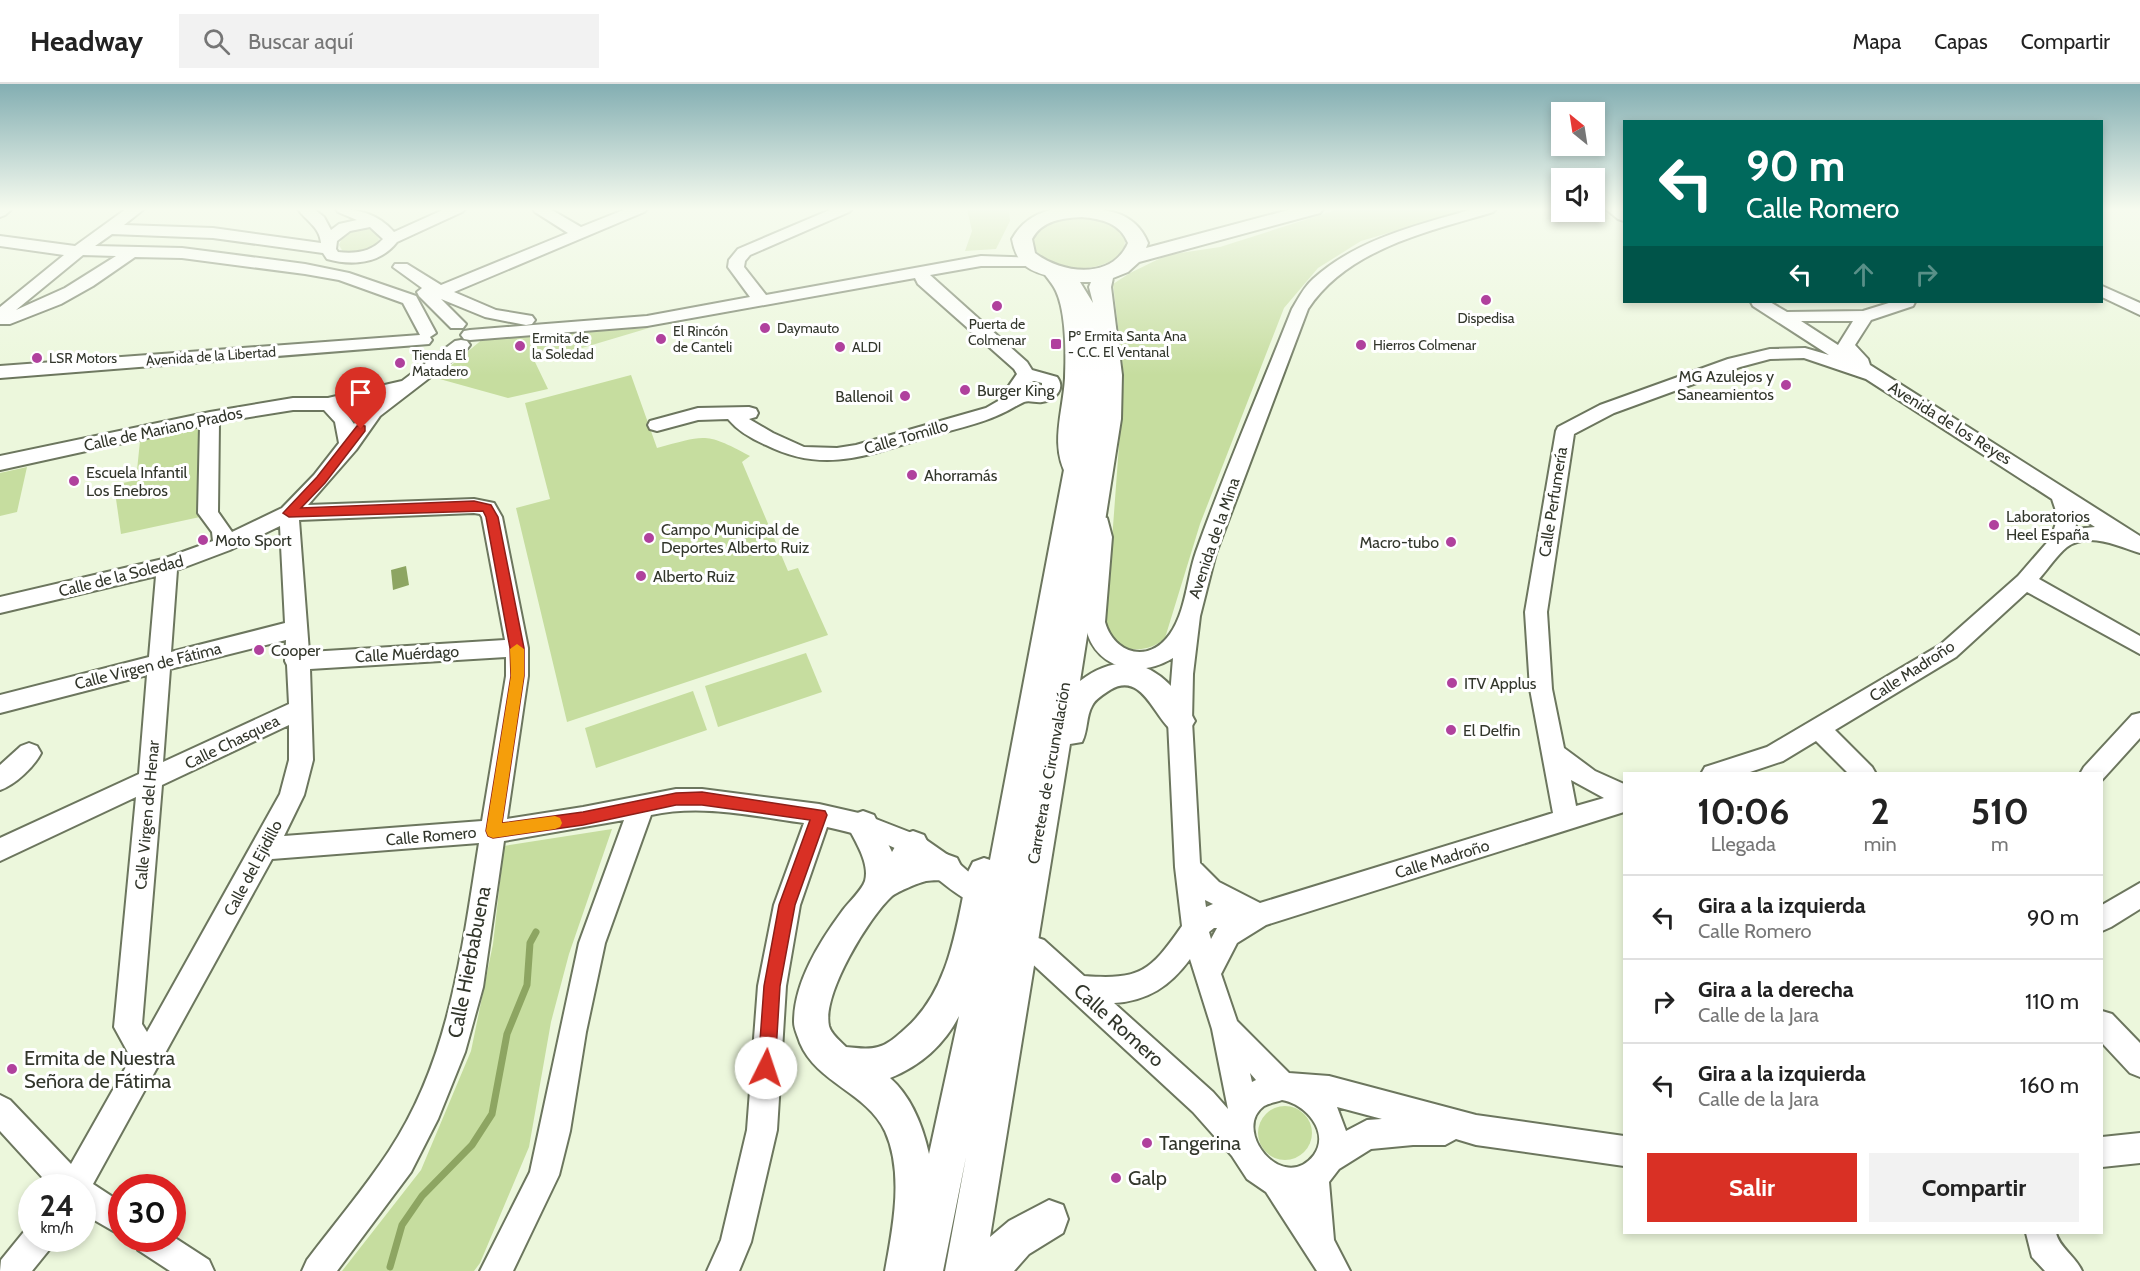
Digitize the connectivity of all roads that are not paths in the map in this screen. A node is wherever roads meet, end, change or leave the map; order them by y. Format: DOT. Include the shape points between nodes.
graph roads {
  1 [pos="62,264"];
  2 [pos="116,264"];
  3 [pos="267,264"];
  4 [pos="317,264"];
  5 [pos="337,264"];
  6 [pos="398,264"];
  7 [pos="505,264"];
  8 [pos="736,264"];
  9 [pos="962,264"];
  10 [pos="1050,264"];
  11 [pos="1124,264"];
  12 [pos="1341,264"];
  13 [pos="401,267"];
  14 [pos="305,269"];
  15 [pos="920,272"];
  16 [pos="1104,273"];
  17 [pos="1058,274"];
  18 [pos="343,276"];
  19 [pos="439,292"];
  20 [pos="2103,292"];
  21 [pos="761,300"];
  22 [pos="1760,303"];
  23 [pos="1904,303"];
  24 [pos="2140,310"];
  25 [pos="0,315"];
  26 [pos="1864,316"];
  27 [pos="0,322"];
  28 [pos="1780,323"];
  29 [pos="596,325"];
  30 [pos="463,335"];
  31 [pos="425,341"];
  32 [pos="1842,349"];
  33 [pos="1805,353"];
  34 [pos="0,372"];
  35 [pos="1027,376"];
  36 [pos="1876,376"];
  37 [pos="418,380"];
  38 [pos="1022,394"];
  39 [pos="328,404"];
  40 [pos="210,418"];
  41 [pos="657,425"];
  42 [pos="349,446"];
  43 [pos="0,464"];
  44 [pos="1086,484"];
  45 [pos="2058,493"];
  46 [pos="289,513"];
  47 [pos="2060,542"];
  48 [pos="223,545"];
  49 [pos="2140,546"];
  50 [pos="167,566"];
  51 [pos="2025,581"];
  52 [pos="0,605"];
  53 [pos="1189,615"];
  54 [pos="295,629"];
  55 [pos="2140,646"];
  56 [pos="517,648"];
  57 [pos="296,661"];
  58 [pos="159,663"];
  59 [pos="1145,669"];
  60 [pos="1182,674"];
  61 [pos="0,704"];
  62 [pos="301,710"];
  63 [pos="1179,721"];
  64 [pos="2140,722"];
  65 [pos="1819,729"];
  66 [pos="1026,744"];
  67 [pos="29,753"];
  68 [pos="1554,753"];
  69 [pos="1719,772"];
  70 [pos="1862,772"];
  71 [pos="2094,772"];
  72 [pos="0,780"];
  73 [pos="150,781"];
  74 [pos="1623,794"];
  75 [pos="1623,802"];
  76 [pos="642,805"];
  77 [pos="819,815"];
  78 [pos="1567,821"];
  79 [pos="863,825"];
  80 [pos="493,831"];
  81 [pos="912,845"];
  82 [pos="265,848"];
  83 [pos="0,850"];
  84 [pos="1033,867"];
  85 [pos="1188,867"];
  86 [pos="946,868"];
  87 [pos="881,885"];
  88 [pos="970,889"];
  89 [pos="2140,894"];
  90 [pos="1259,915"];
  91 [pos="2103,918"];
  92 [pos="1195,928"];
  93 [pos="1228,934"];
  94 [pos="1035,949"];
  95 [pos="1207,973"];
  96 [pos="1078,988"];
  97 [pos="2103,1025"];
  98 [pos="1226,1029"];
  99 [pos="147,1058"];
  100 [pos="2140,1063"];
  101 [pos="839,1064"];
  102 [pos="1288,1087"];
  103 [pos="1203,1102"];
  104 [pos="0,1110"];
  105 [pos="1241,1112"];
  106 [pos="1476,1130"];
  107 [pos="1241,1145"];
  108 [pos="2140,1148"];
  109 [pos="1623,1151"];
  110 [pos="2103,1152"];
  111 [pos="1321,1167"];
  112 [pos="60,1174"];
  113 [pos="81,1174"];
  114 [pos="1276,1180"];
  115 [pos="1049,1219"];
  116 [pos="2038,1237"];
  117 [pos="1319,1243"];
  118 [pos="27,1252"];
  119 [pos="169,1252"];
  120 [pos="12,1271"];
  121 [pos="198,1271"];
  122 [pos="318,1271"];
  123 [pos="496,1271"];
  124 [pos="723,1271"];
  125 [pos="905,1271"];
  126 [pos="923,1271"];
  127 [pos="965,1271"];
  128 [pos="992,1271"];
  129 [pos="1334,1271"];
  130 [pos="2066,1271"];
  1 -- 25 [label="street"];
  2 -- 27 [label="street" via="85,284"];
  3 -- 14 [label="street"];
  4 -- 14 [label="street"];
  5 -- 18 [label="street"];
  6 -- 13 [label="street"];
  7 -- 19 [label="street"];
  8 -- 21 [label="street"];
  9 -- 15 [label="street"];
  10 -- 17 [label="main road"];
  11 -- 16 [label="main road"];
  12 -- 53 [label="street, Avenida de la Mina" via="1317,284 1300,309 1206,553"];
  13 -- 19 [label="street"];
  13 -- 30 [label="street"];
  14 -- 18 [label="street"];
  15 -- 21 [label="street"];
  15 -- 35 [label="street"];
  16 -- 17 [label="main road"];
  16 -- 44 [label="main road, Carretera de Circunvalación" via="1100,287 1111,375 1109,419"];
  17 -- 44 [label="main road, Carretera de Circunvalación" via="1084,308 1089,375"];
  18 -- 31 [label="street" via="410,300"];
  19 -- 29 [label="street" via="501,317"];
  20 -- 24 [label="street"];
  21 -- 29 [label="street" via="647,321"];
  22 -- 28 [label="street, Avenida de los Reyes"];
  23 -- 26 [label="street"];
  26 -- 28 [label="street"];
  26 -- 32 [label="street"];
  28 -- 32 [label="street, Avenida de los Reyes"];
  28 -- 33 [label="street, Calle Perfumería" via="1783,342"];
  29 -- 30 [label="street"];
  30 -- 31 [label="street" via="442,351"];
  30 -- 31 [label="street" via="444,325"];
  30 -- 37 [label="street, Calle de la Soledad"];
  31 -- 34 [label="street, Avenida de la Libertad"];
  31 -- 37 [label="street" via="428,360"];
  32 -- 33 [label="street, Calle Perfumería" via="1827,356"];
  32 -- 36 [label="street, Avenida de los Reyes"];
  33 -- 36 [label="street, Calle Perfumería"];
  33 -- 68 [label="street, Calle Perfumería" via="1770,354 1734,363 1607,409 1565,431 1536,612 1540,689"];
  35 -- 38 [label="street" via="1018,382"];
  35 -- 38 [label="street" via="1047,378 1051,391 1040,397"];
  36 -- 45 [label="street, Avenida de los Reyes"];
  37 -- 39 [label="street, Calle de Mariano Prados"];
  37 -- 42 [label="street, Calle de la Soledad" via="373,412"];
  38 -- 41 [label="street, Calle Tomillo" via="993,412 856,451 821,455 802,453 785,445 741,424 734,414 698,414"];
  39 -- 40 [label="street, Calle de Mariano Prados" via="294,404"];
  39 -- 42 [label="street" via="344,419"];
  40 -- 43 [label="street, Calle de Mariano Prados"];
  40 -- 48 [label="street" via="208,513 222,530"];
  42 -- 46 [label="street, Calle de la Soledad"];
  44 -- 59 [label="street" via="1102,537 1095,634 1113,654"];
  44 -- 66 [label="main road, Carretera de Circunvalación" via="1061,564"];
  44 -- 84 [label="main road, Carretera de Circunvalación"];
  45 -- 47 [label="street, Calle Madroño" via="2068,508 2069,521"];
  45 -- 49 [label="street, Avenida de los Reyes"];
  46 -- 48 [label="street, Calle de la Soledad"];
  46 -- 54 [label="street, Calle del Ejidillo"];
  46 -- 56 [label="street, Calle Hierbabuena" via="487,508 492,517"];
  47 -- 49 [label="street" via="2081,533 2111,535"];
  47 -- 51 [label="street, Calle Madroño"];
  48 -- 50 [label="street, Calle de la Soledad"];
  50 -- 52 [label="street, Calle de la Soledad"];
  50 -- 58 [label="street, Calle Virgen del Henar"];
  51 -- 55 [label="street"];
  51 -- 65 [label="street, Calle Madroño" via="1948,651"];
  53 -- 59 [label="street" via="1175,643"];
  53 -- 60 [label="street, Avenida de la Mina"];
  54 -- 57 [label="street, Calle del Ejidillo"];
  54 -- 58 [label="street, Calle Virgen de Fátima"];
  56 -- 57 [label="street, Calle Muérdago"];
  56 -- 80 [label="street, Calle Hierbabuena" via="517,676"];
  57 -- 62 [label="street, Calle del Ejidillo"];
  58 -- 61 [label="street, Calle Virgen de Fátima"];
  58 -- 73 [label="street, Calle Virgen del Henar"];
  59 -- 60 [label="street" via="1170,678"];
  59 -- 63 [label="main road"];
  59 -- 84 [label="main road" via="1105,678 1077,703 1061,788"];
  60 -- 63 [label="street, Avenida de la Mina"];
  62 -- 73 [label="street, Calle Chasquea"];
  62 -- 82 [label="street, Calle del Ejidillo" via="302,760 292,795"];
  63 -- 85 [label="street, Avenida de la Mina"];
  64 -- 71 [label="street"];
  65 -- 69 [label="street, Calle Madroño" via="1775,754"];
  65 -- 70 [label="street"];
  66 -- 101 [label="main road" via="989,847 964,964 943,1014 922,1039 897,1058 872,1066"];
  66 -- 126 [label="main road, Carretera de Circunvalación" via="978,1008"];
  67 -- 72 [label="street"];
  68 -- 74 [label="street" via="1576,773"];
  68 -- 78 [label="street, Calle Perfumería"];
  73 -- 83 [label="street, Calle Chasquea"];
  73 -- 99 [label="street, Calle Virgen del Henar" via="128,1027"];
  75 -- 78 [label="street, Calle Madroño"];
  76 -- 77 [label="street, Calle Romero" via="702,799"];
  76 -- 80 [label="street, Calle Romero"];
  76 -- 123 [label="street" via="592,943 544,1175"];
  77 -- 79 [label="street, Calle Romero"];
  77 -- 124 [label="street" via="787,905 772,986 762,1130 736,1242"];
  78 -- 90 [label="street, Calle Madroño"];
  79 -- 81 [label="street, Calle Romero"];
  79 -- 87 [label="main road" via="881,863"];
  80 -- 82 [label="street, Calle Romero"];
  80 -- 122 [label="street, Calle Hierbabuena" via="469,987 428,1109 400,1161"];
  81 -- 86 [label="street, Calle Romero"];
  81 -- 87 [label="main road" via="908,860"];
  82 -- 99 [label="street, Calle del Ejidillo"];
  84 -- 127 [label="main road, Carretera de Circunvalación"];
  85 -- 90 [label="street" via="1210,890"];
  85 -- 92 [label="street, Avenida de la Mina"];
  86 -- 87 [label="main road" via="924,867"];
  86 -- 88 [label="street, Calle Romero"];
  87 -- 101 [label="main road" via="827,964 814,999 812,1026 821,1047"];
  89 -- 91 [label="street"];
  90 -- 92 [label="street, Calle Madroño" via="1209,917"];
  90 -- 93 [label="street, Calle Madroño"];
  92 -- 93 [label="street"];
  92 -- 95 [label="street, Avenida de la Mina"];
  92 -- 96 [label="street" via="1160,977 1142,987 1112,991"];
  93 -- 95 [label="street"];
  94 -- 96 [label="street, Calle Romero"];
  95 -- 98 [label="street, Avenida de la Mina"];
  96 -- 103 [label="street, Calle Romero"];
  97 -- 100 [label="street"];
  98 -- 102 [label="street, Avenida de la Mina"];
  98 -- 105 [label="street, Avenida de la Mina"];
  99 -- 113 [label="street, Calle del Ejidillo"];
  101 -- 125 [label="main road" via="884,1097 902,1125 914,1189"];
  102 -- 105 [label="street" via="1259,1092"];
  102 -- 106 [label="street" via="1329,1090"];
  102 -- 111 [label="street" via="1307,1094 1327,1116 1333,1144"];
  103 -- 105 [label="street, Calle Romero"];
  103 -- 107 [label="street, Calle Romero"];
  104 -- 112 [label="street"];
  105 -- 107 [label="street"];
  106 -- 109 [label="street"];
  106 -- 111 [label="street" via="1367,1135"];
  107 -- 114 [label="street" via="1259,1171"];
  108 -- 110 [label="street"];
  111 -- 114 [label="street" via="1289,1183"];
  111 -- 117 [label="street"];
  114 -- 117 [label="street"];
  115 -- 128 [label="main road" via="1018,1236 999,1255"];
  116 -- 130 [label="street"];
  117 -- 129 [label="street"];
  118 -- 120 [label="street"];
  119 -- 121 [label="street"];
}
